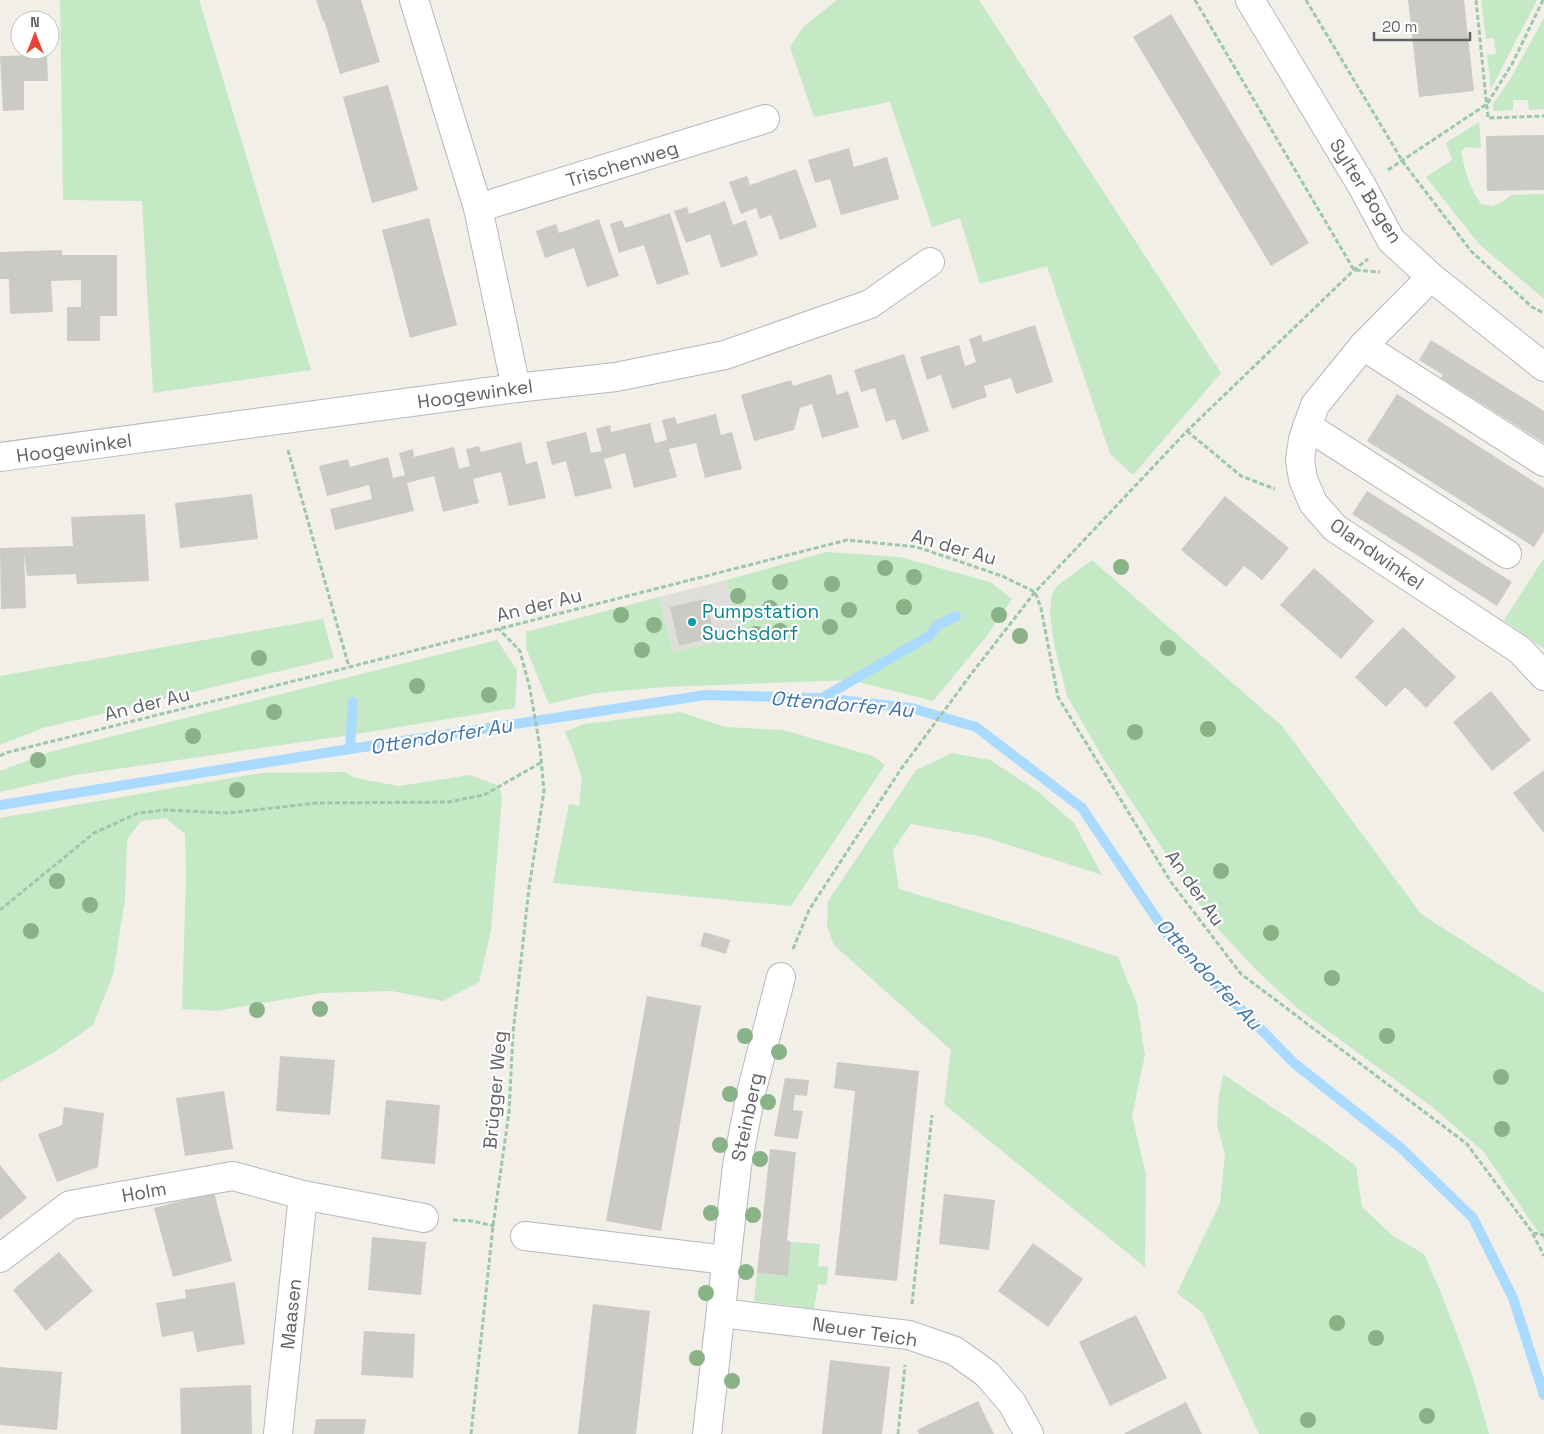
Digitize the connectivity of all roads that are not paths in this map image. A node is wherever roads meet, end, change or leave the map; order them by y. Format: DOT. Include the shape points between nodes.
graph roads {
  1 [pos="414,0"];
  2 [pos="1250,0"];
  3 [pos="765,119"];
  4 [pos="478,208"];
  5 [pos="930,262"];
  6 [pos="1431,276"];
  7 [pos="1364,346"];
  8 [pos="1544,367"];
  9 [pos="516,388"];
  10 [pos="1307,426"];
  11 [pos="0,457"];
  12 [pos="1544,462"];
  13 [pos="1507,554"];
  14 [pos="1544,676"];
  15 [pos="781,977"];
  16 [pos="303,1195"];
  17 [pos="424,1218"];
  18 [pos="526,1236"];
  19 [pos="0,1258"];
  20 [pos="726,1260"];
  21 [pos="721,1313"];
  22 [pos="278,1434"];
  23 [pos="707,1434"];
  24 [pos="1029,1434"];
  1 -- 4 [label="street"];
  2 -- 6 [label="street, Sylter Bogen" via="1391,240"];
  3 -- 4 [label="street, Trischenweg"];
  4 -- 9 [label="street"];
  5 -- 9 [label="street, Hoogewinkel" via="870,304 725,356 616,377"];
  6 -- 7 [label="street, Olandwinkel"];
  6 -- 8 [label="street, Sylter Bogen"];
  7 -- 10 [label="street, Olandwinkel" via="1315,405"];
  7 -- 12 [label="street"];
  9 -- 11 [label="street, Hoogewinkel"];
  10 -- 13 [label="street"];
  10 -- 14 [label="street, Olandwinkel" via="1300,460 1303,479 1313,503 1335,528 1520,650"];
  15 -- 20 [label="street, Steinberg" via="751,1093 737,1166"];
  16 -- 17 [label="street, Holm"];
  16 -- 19 [label="street, Holm" via="233,1176 70,1205"];
  16 -- 22 [label="street, Maasen"];
  18 -- 20 [label="street"];
  20 -- 21 [label="street, Steinberg"];
  21 -- 23 [label="street, Steinberg"];
  21 -- 24 [label="street, Neuer Teich" via="909,1336 954,1350 987,1374 1012,1403"];
}
